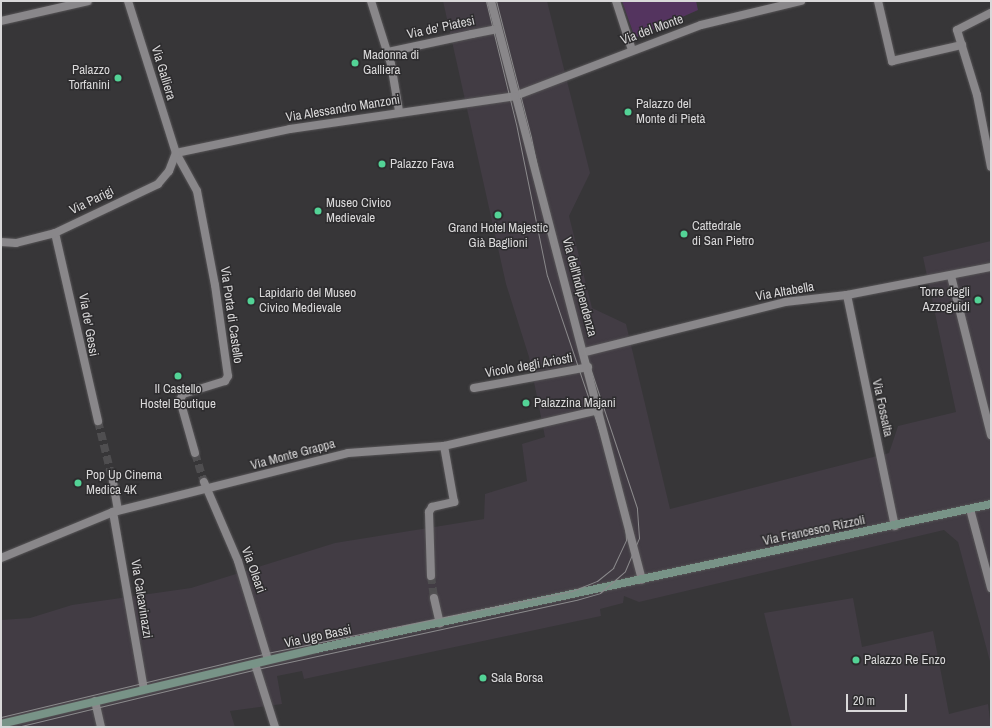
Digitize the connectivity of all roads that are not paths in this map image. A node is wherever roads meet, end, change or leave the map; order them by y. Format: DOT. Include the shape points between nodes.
graph roads {
  1 [pos="88,1"];
  2 [pos="128,1"];
  3 [pos="371,1"];
  4 [pos="491,1"];
  5 [pos="616,1"];
  6 [pos="801,1"];
  7 [pos="878,1"];
  8 [pos="991,13"];
  9 [pos="1,21"];
  10 [pos="498,29"];
  11 [pos="962,45"];
  12 [pos="632,50"];
  13 [pos="388,52"];
  14 [pos="515,96"];
  15 [pos="399,111"];
  16 [pos="176,153"];
  17 [pos="991,167"];
  18 [pos="55,233"];
  19 [pos="1,242"];
  20 [pos="991,267"];
  21 [pos="951,276"];
  22 [pos="847,295"];
  23 [pos="585,352"];
  24 [pos="588,367"];
  25 [pos="474,388"];
  26 [pos="599,410"];
  27 [pos="98,421"];
  28 [pos="991,435"];
  29 [pos="444,446"];
  30 [pos="195,453"];
  31 [pos="113,482"];
  32 [pos="204,482"];
  33 [pos="207,491"];
  34 [pos="991,504"];
  35 [pos="970,509"];
  36 [pos="116,511"];
  37 [pos="895,526"];
  38 [pos="1,558"];
  39 [pos="431,576"];
  40 [pos="642,580"];
  41 [pos="991,588"];
  42 [pos="434,598"];
  43 [pos="440,623"];
  44 [pos="268,660"];
  45 [pos="255,664"];
  46 [pos="144,689"];
  47 [pos="95,701"];
  48 [pos="1,724"];
  49 [pos="101,727"];
  50 [pos="275,727"];
  1 -- 9 [label="street"];
  2 -- 16 [label="street, Via Galliera"];
  3 -- 13 [label="street"];
  4 -- 10 [label="street, Via dell'Indipendenza"];
  5 -- 12 [label="street"];
  6 -- 12 [label="street, Via del Monte" via="701,25"];
  7 -- 11 [label="street" via="892,61"];
  8 -- 11 [label="street" via="959,27"];
  10 -- 13 [label="street, Via de' Piatesi"];
  10 -- 14 [label="street, Via dell'Indipendenza"];
  11 -- 17 [label="street" via="977,95"];
  12 -- 14 [label="street, Via del Monte"];
  13 -- 15 [label="street"];
  14 -- 15 [label="street, Via Alessandro Manzoni"];
  14 -- 23 [label="street, Via dell'Indipendenza"];
  15 -- 16 [label="street, Via Alessandro Manzoni"];
  16 -- 18 [label="street, Via Parigi" via="169,171 158,184"];
  16 -- 30 [label="street, Via Porta di Castello" via="186,167 199,198 228,376 225,381 183,394 180,400"];
  18 -- 19 [label="street, Via Parigi" via="16,243"];
  18 -- 27 [label="street, Via de' Gessi"];
  20 -- 21 [label="street, Via Altabella"];
  21 -- 22 [label="street, Via Altabella"];
  21 -- 28 [label="street"];
  22 -- 23 [label="street, Via Altabella" via="785,302"];
  22 -- 37 [label="street, Via Fossalta"];
  23 -- 24 [label="street, Via dell'Indipendenza"];
  24 -- 25 [label="street, Vicolo degli Ariosti"];
  24 -- 26 [label="street, Via dell'Indipendenza"];
  26 -- 29 [label="street, Via Monte Grappa"];
  26 -- 40 [label="street, Via dell'Indipendenza"];
  29 -- 33 [label="street, Via Monte Grappa" via="354,451"];
  29 -- 39 [label="street" via="454,502 428,512"];
  31 -- 36 [label="street"];
  32 -- 33 [label="street"];
  33 -- 36 [label="street, Via Monte Grappa"];
  33 -- 44 [label="street, Via Oleari" via="238,560"];
  34 -- 35 [label="street, Via Francesco Rizzoli"];
  35 -- 37 [label="street, Via Francesco Rizzoli"];
  35 -- 41 [label="street"];
  36 -- 38 [label="street, Via Monte Grappa"];
  36 -- 46 [label="street, Via Calcavinazzi"];
  37 -- 40 [label="street, Via Francesco Rizzoli"];
  40 -- 43 [label="street, Via Ugo Bassi"];
  42 -- 43 [label="street"];
  43 -- 44 [label="street, Via Ugo Bassi"];
  44 -- 45 [label="street, Via Ugo Bassi"];
  45 -- 46 [label="street, Via Ugo Bassi"];
  45 -- 50 [label="street"];
  46 -- 47 [label="street, Via Ugo Bassi"];
  47 -- 48 [label="street, Via Ugo Bassi"];
  47 -- 49 [label="street"];
}
